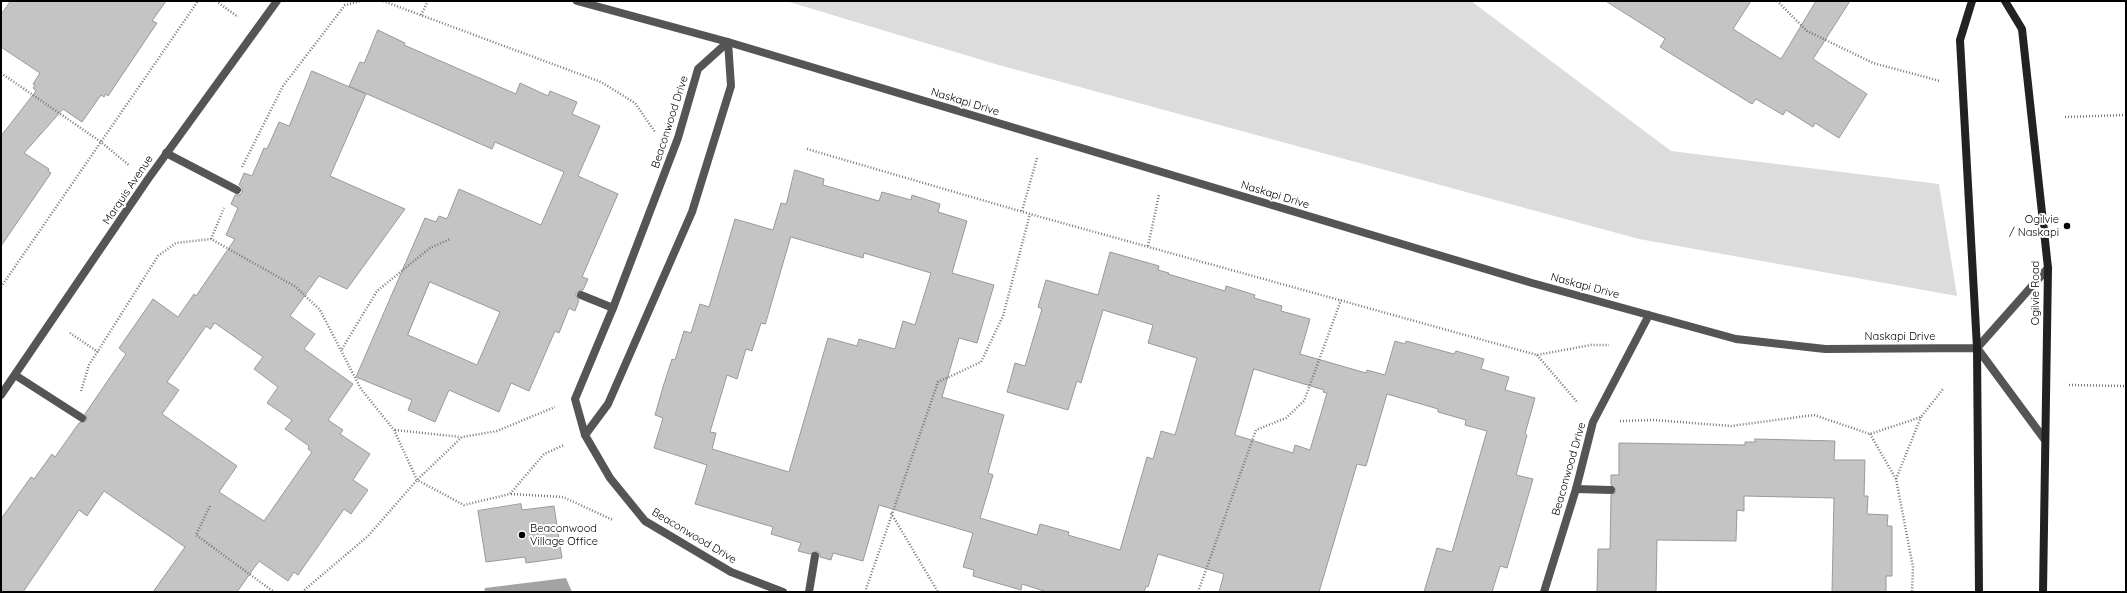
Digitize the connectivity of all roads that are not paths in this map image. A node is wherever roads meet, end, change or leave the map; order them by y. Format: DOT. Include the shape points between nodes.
graph roads {
  1 [pos="277,1"];
  2 [pos="577,1"];
  3 [pos="1972,1"];
  4 [pos="2005,1"];
  5 [pos="728,42"];
  6 [pos="166,153"];
  7 [pos="235,189"];
  8 [pos="2048,268"];
  9 [pos="581,295"];
  10 [pos="613,308"];
  11 [pos="1650,315"];
  12 [pos="1977,348"];
  13 [pos="14,375"];
  14 [pos="1,395"];
  15 [pos="82,418"];
  16 [pos="584,435"];
  17 [pos="2045,440"];
  18 [pos="1576,489"];
  19 [pos="1611,490"];
  20 [pos="815,556"];
  21 [pos="783,592"];
  22 [pos="809,592"];
  23 [pos="1544,592"];
  24 [pos="1979,592"];
  25 [pos="2043,592"];
  1 -- 6 [label="street, Marquis Avenue"];
  2 -- 5 [label="street, Naskapi Drive"];
  3 -- 12 [label="street" via="1960,40"];
  4 -- 8 [label="street, Ogilvie Road" via="2022,29"];
  5 -- 10 [label="street, Beaconwood Drive" via="698,69 678,138"];
  5 -- 11 [label="street, Naskapi Drive" via="1524,281"];
  5 -- 16 [label="street" via="730,86 692,212 608,404"];
  6 -- 7 [label="street"];
  6 -- 13 [label="street, Marquis Avenue"];
  8 -- 12 [label="street"];
  8 -- 17 [label="street, Ogilvie Road"];
  9 -- 10 [label="street"];
  10 -- 16 [label="street, Beaconwood Drive" via="575,399"];
  11 -- 12 [label="street, Naskapi Drive" via="1736,339 1825,349"];
  11 -- 18 [label="street, Beaconwood Drive" via="1593,422"];
  12 -- 17 [label="street"];
  12 -- 24 [label="street"];
  13 -- 14 [label="street, Marquis Avenue"];
  13 -- 15 [label="street"];
  16 -- 21 [label="street, Beaconwood Drive" via="610,478 645,521 730,572"];
  17 -- 25 [label="street, Ogilvie Road"];
  18 -- 19 [label="street"];
  18 -- 23 [label="street, Beaconwood Drive"];
  20 -- 22 [label="street"];
}
